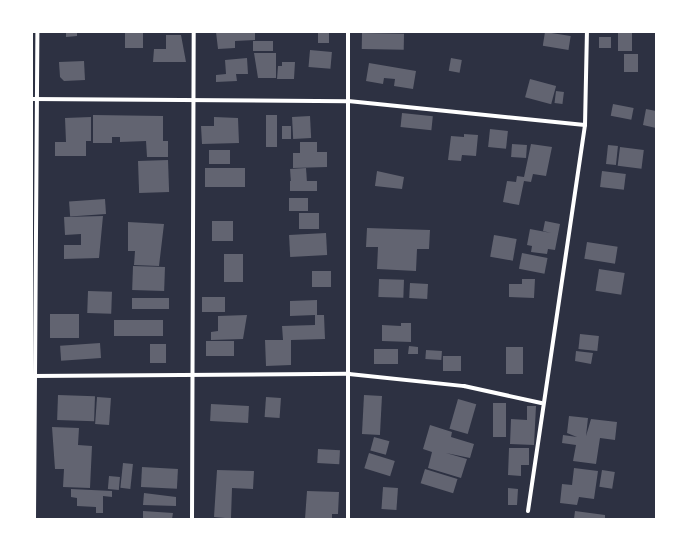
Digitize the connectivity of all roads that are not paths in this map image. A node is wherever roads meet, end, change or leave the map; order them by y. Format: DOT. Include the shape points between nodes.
graph roads {
  1 [pos="37,32"];
  2 [pos="194,32"];
  3 [pos="348,32"];
  4 [pos="587,32"];
  5 [pos="32,99"];
  6 [pos="37,99"];
  7 [pos="194,99"];
  8 [pos="348,101"];
  9 [pos="585,125"];
  10 [pos="349,374"];
  11 [pos="33,376"];
  12 [pos="193,376"];
  13 [pos="541,403"];
  14 [pos="528,512"];
  15 [pos="34,519"];
  16 [pos="192,519"];
  17 [pos="348,519"];
  1 -- 6 [label="street"];
  2 -- 7 [label="street"];
  3 -- 8 [label="street"];
  4 -- 9 [label="street"];
  5 -- 6 [label="street"];
  6 -- 7 [label="street"];
  6 -- 11 [label="street"];
  7 -- 8 [label="street"];
  7 -- 12 [label="street"];
  8 -- 9 [label="street"];
  8 -- 10 [label="street"];
  9 -- 13 [label="street"];
  10 -- 12 [label="street"];
  10 -- 13 [label="street" via="464,386"];
  10 -- 17 [label="street"];
  11 -- 12 [label="street"];
  11 -- 15 [label="street"];
  12 -- 16 [label="street"];
  13 -- 14 [label="street"];
}
